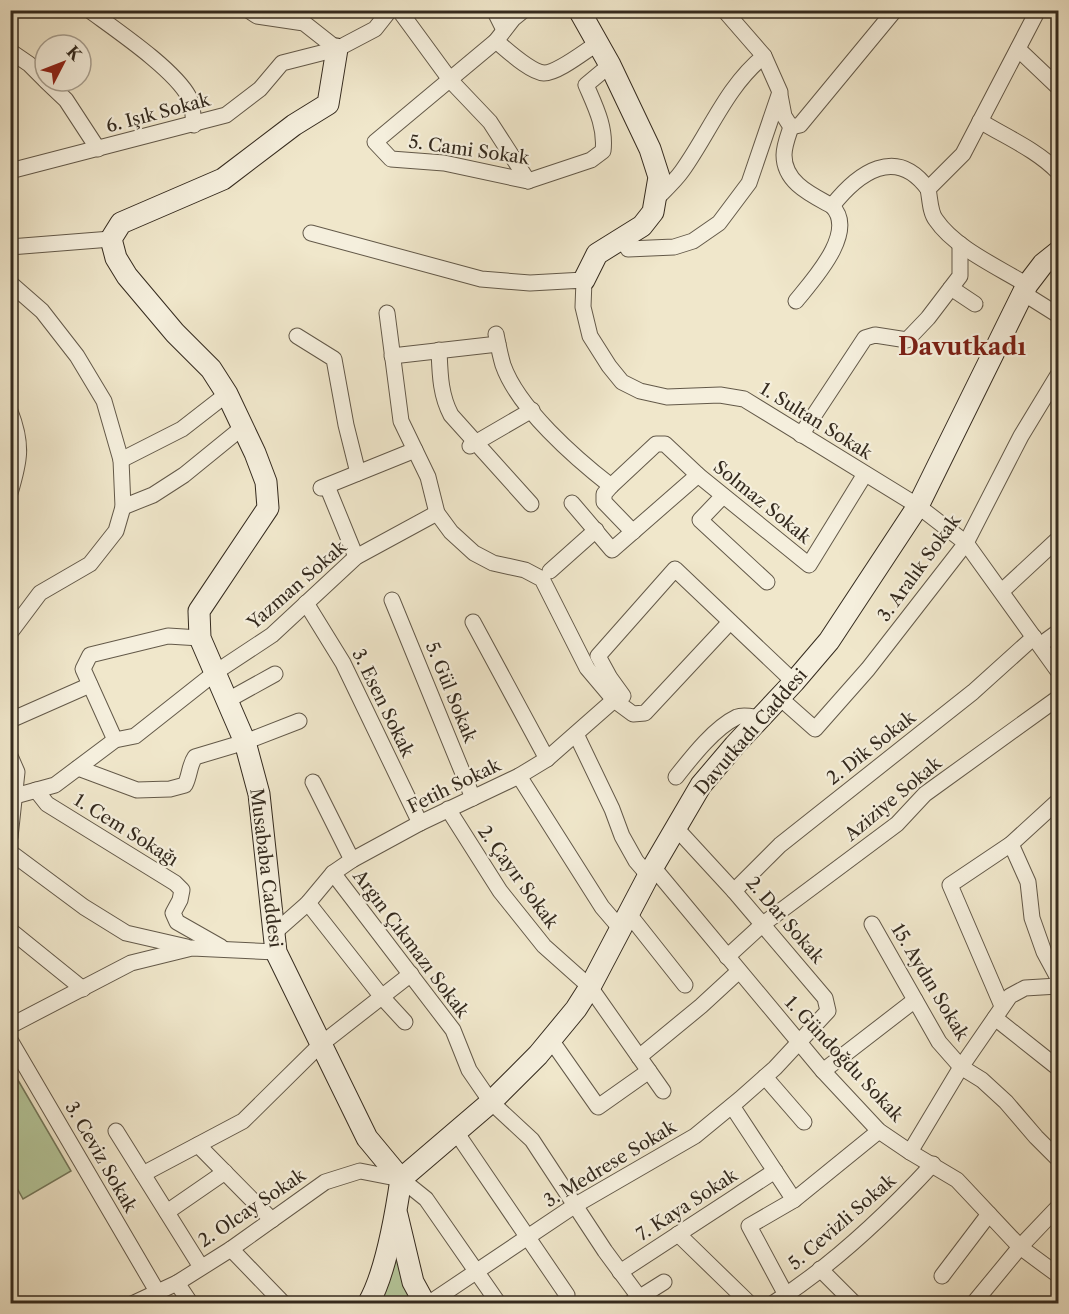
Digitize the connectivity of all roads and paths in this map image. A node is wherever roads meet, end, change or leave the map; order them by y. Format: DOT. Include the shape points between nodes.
graph roads {
  1 [pos="89,10"];
  2 [pos="248,10"];
  3 [pos="390,10"];
  4 [pos="399,10"];
  5 [pos="494,10"];
  6 [pos="524,10"];
  7 [pos="579,10"];
  8 [pos="724,10"];
  9 [pos="895,10"];
  10 [pos="1038,10"];
  11 [pos="500,35"];
  12 [pos="598,43"];
  13 [pos="338,49"];
  14 [pos="1018,49"];
  15 [pos="764,56"];
  16 [pos="13,57"];
  17 [pos="610,65"];
  18 [pos="33,71"];
  19 [pos="451,81"];
  20 [pos="1059,87"];
  21 [pos="780,92"];
  22 [pos="59,93"];
  23 [pos="980,121"];
  24 [pos="194,125"];
  25 [pos="790,127"];
  26 [pos="98,149"];
  27 [pos="10,171"];
  28 [pos="1059,172"];
  29 [pos="528,181"];
  30 [pos="928,189"];
  31 [pos="656,199"];
  32 [pos="832,207"];
  33 [pos="311,232"];
  34 [pos="111,239"];
  35 [pos="960,243"];
  36 [pos="10,247"];
  37 [pos="628,249"];
  38 [pos="1059,252"];
  39 [pos="584,280"];
  40 [pos="10,284"];
  41 [pos="951,288"];
  42 [pos="1025,289"];
  43 [pos="796,301"];
  44 [pos="975,304"];
  45 [pos="387,313"];
  46 [pos="1059,315"];
  47 [pos="297,336"];
  48 [pos="439,350"];
  49 [pos="392,356"];
  50 [pos="1059,375"];
  51 [pos="227,394"];
  52 [pos="532,410"];
  53 [pos="10,411"];
  54 [pos="243,427"];
  55 [pos="801,435"];
  56 [pos="473,444"];
  57 [pos="415,450"];
  58 [pos="121,460"];
  59 [pos="358,473"];
  60 [pos="865,474"];
  61 [pos="698,475"];
  62 [pos="611,486"];
  63 [pos="10,493"];
  64 [pos="723,496"];
  65 [pos="572,503"];
  66 [pos="531,504"];
  67 [pos="918,506"];
  68 [pos="123,507"];
  69 [pos="436,513"];
  70 [pos="596,530"];
  71 [pos="633,532"];
  72 [pos="1059,540"];
  73 [pos="966,543"];
  74 [pos="356,557"];
  75 [pos="550,572"];
  76 [pos="767,582"];
  77 [pos="1002,591"];
  78 [pos="392,600"];
  79 [pos="306,603"];
  80 [pos="473,622"];
  81 [pos="730,622"];
  82 [pos="1059,632"];
  83 [pos="10,633"];
  84 [pos="200,638"];
  85 [pos="1037,641"];
  86 [pos="1059,671"];
  87 [pos="216,672"];
  88 [pos="275,674"];
  89 [pos="90,685"];
  90 [pos="787,690"];
  91 [pos="1059,698"];
  92 [pos="228,700"];
  93 [pos="614,700"];
  94 [pos="633,714"];
  95 [pos="760,718"];
  96 [pos="14,719"];
  97 [pos="299,721"];
  98 [pos="576,734"];
  99 [pos="116,740"];
  100 [pos="245,742"];
  101 [pos="10,756"];
  102 [pos="547,759"];
  103 [pos="78,768"];
  104 [pos="519,777"];
  105 [pos="676,777"];
  106 [pos="314,782"];
  107 [pos="36,790"];
  108 [pos="15,796"];
  109 [pos="473,798"];
  110 [pos="1059,801"];
  111 [pos="447,809"];
  112 [pos="420,823"];
  113 [pos="676,828"];
  114 [pos="10,837"];
  115 [pos="1011,844"];
  116 [pos="10,852"];
  117 [pos="352,860"];
  118 [pos="651,871"];
  119 [pos="333,873"];
  120 [pos="734,891"];
  121 [pos="308,903"];
  122 [pos="624,921"];
  123 [pos="763,924"];
  124 [pos="872,924"];
  125 [pos="10,930"];
  126 [pos="275,943"];
  127 [pos="192,948"];
  128 [pos="226,950"];
  129 [pos="727,957"];
  130 [pos="739,971"];
  131 [pos="411,974"];
  132 [pos="1059,978"];
  133 [pos="685,985"];
  134 [pos="1059,986"];
  135 [pos="590,987"];
  136 [pos="83,989"];
  137 [pos="382,997"];
  138 [pos="915,1000"];
  139 [pos="999,1012"];
  140 [pos="405,1022"];
  141 [pos="10,1026"];
  142 [pos="10,1040"];
  143 [pos="551,1040"];
  144 [pos="800,1042"];
  145 [pos="320,1045"];
  146 [pos="639,1057"];
  147 [pos="961,1067"];
  148 [pos="1059,1068"];
  149 [pos="649,1071"];
  150 [pos="824,1071"];
  151 [pos="765,1077"];
  152 [pos="663,1091"];
  153 [pos="491,1102"];
  154 [pos="732,1106"];
  155 [pos="804,1122"];
  156 [pos="116,1131"];
  157 [pos="879,1131"];
  158 [pos="456,1132"];
  159 [pos="198,1145"];
  160 [pos="910,1152"];
  161 [pos="1059,1158"];
  162 [pos="933,1164"];
  163 [pos="775,1171"];
  164 [pos="225,1172"];
  165 [pos="143,1174"];
  166 [pos="401,1179"];
  167 [pos="794,1200"];
  168 [pos="574,1206"];
  169 [pos="1059,1207"];
  170 [pos="396,1211"];
  171 [pos="167,1212"];
  172 [pos="989,1214"];
  173 [pos="272,1220"];
  174 [pos="678,1234"];
  175 [pos="527,1237"];
  176 [pos="1020,1247"];
  177 [pos="231,1249"];
  178 [pos="201,1267"];
  179 [pos="820,1269"];
  180 [pos="477,1271"];
  181 [pos="620,1272"];
  182 [pos="1059,1275"];
  183 [pos="942,1276"];
  184 [pos="664,1282"];
  185 [pos="177,1283"];
  186 [pos="158,1293"];
  187 [pos="567,1294"];
  188 [pos="786,1295"];
  189 [pos="634,1300"];
  190 [pos="132,1304"];
  191 [pos="191,1304"];
  192 [pos="284,1304"];
  193 [pos="368,1304"];
  194 [pos="427,1304"];
  195 [pos="499,1304"];
  196 [pos="750,1304"];
  197 [pos="772,1304"];
  198 [pos="855,1304"];
  199 [pos="973,1304"];
  1 -- 24 [label="street" via="175,79 190,98"];
  2 -- 13 [label="street" via="257,16 304,23"];
  3 -- 13 [label="street, 6. Işık Sokak" via="375,29"];
  4 -- 19 [label="street"];
  5 -- 11 [label="street"];
  6 -- 11 [label="street"];
  7 -- 12 [label="main road"];
  8 -- 15 [label="street"];
  9 -- 25 [label="street" via="800,125"];
  10 -- 14 [label="street"];
  11 -- 12 [label="street" via="532,69 544,73 561,67"];
  11 -- 19 [label="street"];
  12 -- 17 [label="main road"];
  13 -- 24 [label="street, 6. Işık Sokak" via="282,63 260,89 226,115"];
  13 -- 34 [label="main road" via="328,104 223,178 122,223"];
  14 -- 20 [label="street"];
  14 -- 23 [label="street"];
  15 -- 21 [label="street"];
  15 -- 31 [label="street" via="730,91 682,172"];
  16 -- 18 [label="street"];
  17 -- 29 [label="street, 5. Cami Sokak" via="586,85 604,137 603,151"];
  17 -- 31 [label="main road" via="650,149 659,177"];
  19 -- 29 [label="street" via="490,122"];
  19 -- 29 [label="street, 5. Cami Sokak" via="375,142 391,159 444,163"];
  21 -- 25 [label="street"];
  21 -- 37 [label="street" via="749,183 719,223 693,241 674,247"];
  22 -- 26 [label="street"];
  23 -- 28 [label="street"];
  23 -- 30 [label="street" via="963,154"];
  24 -- 26 [label="street, 6. Işık Sokak"];
  25 -- 32 [label="street" via="784,155 790,177"];
  26 -- 27 [label="street, 6. Işık Sokak"];
  30 -- 32 [label="street" via="918,175 900,166 888,166 870,171"];
  30 -- 35 [label="street" via="934,219"];
  31 -- 39 [label="main road" via="653,212 642,226 597,254"];
  32 -- 43 [label="street" via="838,212 840,229 836,245"];
  33 -- 39 [label="street" via="481,279 530,283"];
  34 -- 36 [label="street"];
  34 -- 51 [label="main road, Musababa Caddesi" via="127,276 211,369"];
  35 -- 41 [label="street" via="960,276"];
  35 -- 42 [label="street"];
  38 -- 42 [label="main road, Davutkadı Caddesi" via="1043,264"];
  39 -- 55 [label="street, 1. Sultan Sokak" via="583,308 590,336 622,382 667,397 720,395 744,399"];
  40 -- 58 [label="street" via="42,311 77,356 104,401"];
  41 -- 44 [label="street"];
  41 -- 55 [label="street" via="907,340 875,335 865,338"];
  42 -- 46 [label="street"];
  42 -- 67 [label="main road, Davutkadı Caddesi"];
  45 -- 49 [label="street"];
  47 -- 59 [label="street" via="334,359"];
  48 -- 49 [label="street"];
  48 -- 52 [label="street" via="497,339 503,366"];
  48 -- 56 [label="street" via="444,402"];
  49 -- 57 [label="street" via="401,421"];
  50 -- 73 [label="street, 3. Aralık Sokak" via="1021,436"];
  51 -- 54 [label="main road, Musababa Caddesi"];
  51 -- 58 [label="street" via="182,429"];
  52 -- 56 [label="street"];
  52 -- 62 [label="street" via="579,461"];
  53 -- 63 [label="street" via="17,428 20,463"];
  54 -- 68 [label="street" via="184,476"];
  54 -- 84 [label="main road, Musababa Caddesi" via="266,482 268,508 199,611"];
  55 -- 60 [label="street, 1. Sultan Sokak"];
  56 -- 66 [label="street"];
  57 -- 59 [label="street"];
  57 -- 69 [label="street" via="428,477"];
  58 -- 68 [label="street"];
  59 -- 74 [label="street" via="324,487"];
  60 -- 64 [label="street, Solmaz Sokak" via="809,565"];
  60 -- 67 [label="street, 1. Sultan Sokak"];
  61 -- 62 [label="street, Solmaz Sokak" via="665,444 656,444"];
  61 -- 64 [label="street, Solmaz Sokak"];
  61 -- 71 [label="street"];
  62 -- 71 [label="street" via="604,494 604,502"];
  64 -- 76 [label="street" via="700,520"];
  65 -- 70 [label="street"];
  67 -- 73 [label="street, 1. Sultan Sokak"];
  67 -- 90 [label="main road, Davutkadı Caddesi" via="829,641"];
  68 -- 83 [label="street" via="116,531 90,564 40,593"];
  69 -- 74 [label="street, Yazman Sokak"];
  69 -- 93 [label="street" via="474,553 542,579 587,668"];
  70 -- 71 [label="street" via="612,550"];
  70 -- 75 [label="street"];
  72 -- 77 [label="street"];
  73 -- 77 [label="street, 1. Sultan Sokak"];
  73 -- 90 [label="street, 3. Aralık Sokak" via="868,669 815,729"];
  74 -- 79 [label="street, Yazman Sokak"];
  77 -- 85 [label="street, 1. Sultan Sokak"];
  78 -- 109 [label="street, 5. Gül Sokak"];
  79 -- 87 [label="street, Yazman Sokak" via="272,635"];
  79 -- 112 [label="street, 3. Esen Sokak" via="343,663"];
  80 -- 102 [label="street"];
  81 -- 90 [label="street"];
  81 -- 94 [label="street" via="645,713"];
  81 -- 94 [label="street" via="675,569 598,656"];
  82 -- 85 [label="street, 2. Dik Sokak"];
  84 -- 87 [label="main road, Musababa Caddesi"];
  84 -- 89 [label="street" via="168,636 90,655 83,669"];
  85 -- 86 [label="street, 1. Sultan Sokak"];
  85 -- 120 [label="street, 2. Dik Sokak" via="780,845"];
  87 -- 92 [label="main road, Musababa Caddesi"];
  87 -- 99 [label="street, Yazman Sokak" via="135,736"];
  88 -- 92 [label="street"];
  89 -- 96 [label="street"];
  89 -- 99 [label="street"];
  90 -- 95 [label="main road, Davutkadı Caddesi"];
  91 -- 123 [label="street, Aziziye Sokak" via="925,794 897,824"];
  92 -- 100 [label="main road, Musababa Caddesi"];
  93 -- 94 [label="street"];
  93 -- 98 [label="street, Fetih Sokak"];
  95 -- 105 [label="street" via="737,717 719,730"];
  95 -- 113 [label="main road, Davutkadı Caddesi" via="701,785"];
  97 -- 100 [label="street"];
  98 -- 102 [label="street, Fetih Sokak"];
  98 -- 118 [label="street, 1. Gündoğdu Sokak" via="622,836 636,861"];
  99 -- 103 [label="street, Yazman Sokak"];
  100 -- 103 [label="street" via="195,757 185,785 170,789 137,790"];
  100 -- 126 [label="main road, Musababa Caddesi" via="259,795"];
  101 -- 108 [label="street" via="17,772"];
  102 -- 104 [label="street, Fetih Sokak"];
  103 -- 107 [label="street, Yazman Sokak" via="55,785"];
  104 -- 109 [label="street, Fetih Sokak"];
  104 -- 122 [label="street" via="602,907"];
  106 -- 117 [label="street"];
  107 -- 108 [label="street, Yazman Sokak"];
  107 -- 128 [label="street, 1. Cem Sokağı" via="47,804 175,883 182,890 173,912 177,922"];
  108 -- 114 [label="street"];
  109 -- 111 [label="street, Fetih Sokak"];
  110 -- 115 [label="street"];
  111 -- 112 [label="street, Fetih Sokak"];
  111 -- 135 [label="street, 2. Çayır Sokak" via="500,891 544,946"];
  112 -- 117 [label="street, Fetih Sokak"];
  113 -- 118 [label="main road, Davutkadı Caddesi"];
  113 -- 120 [label="street, 2. Dar Sokak"];
  115 -- 132 [label="street" via="1028,882 1032,918"];
  115 -- 139 [label="street" via="950,885"];
  116 -- 127 [label="street" via="126,933"];
  117 -- 119 [label="street, Fetih Sokak"];
  118 -- 122 [label="main road, Davutkadı Caddesi"];
  118 -- 129 [label="street, 1. Gündoğdu Sokak"];
  119 -- 121 [label="street, Fetih Sokak"];
  119 -- 131 [label="street, Argın Çıkmazı Sokak"];
  120 -- 123 [label="street, 2. Dar Sokak"];
  121 -- 126 [label="street, Fetih Sokak"];
  121 -- 137 [label="street"];
  122 -- 133 [label="street"];
  122 -- 135 [label="main road, Davutkadı Caddesi"];
  123 -- 129 [label="street, Aziziye Sokak"];
  123 -- 144 [label="street, 2. Dar Sokak" via="825,998 828,1011"];
  124 -- 138 [label="street, 15. Aydın Sokak"];
  125 -- 136 [label="street"];
  126 -- 128 [label="street"];
  126 -- 145 [label="main road, Musababa Caddesi"];
  127 -- 128 [label="street"];
  127 -- 136 [label="street" via="131,963"];
  129 -- 130 [label="street, 1. Gündoğdu Sokak"];
  130 -- 144 [label="street, 1. Gündoğdu Sokak"];
  130 -- 146 [label="street"];
  131 -- 137 [label="street"];
  131 -- 153 [label="street, Argın Çıkmazı Sokak" via="453,1030 469,1070"];
  134 -- 139 [label="street" via="1024,988 1010,996"];
  135 -- 143 [label="main road, Davutkadı Caddesi"];
  135 -- 146 [label="street, 2. Çayır Sokak"];
  136 -- 141 [label="street"];
  137 -- 140 [label="street"];
  137 -- 145 [label="street"];
  138 -- 147 [label="street, 15. Aydın Sokak" via="939,1042"];
  138 -- 150 [label="street"];
  139 -- 147 [label="street"];
  139 -- 148 [label="street"];
  142 -- 186 [label="street, 3. Ceviz Sokak"];
  143 -- 149 [label="street" via="598,1107"];
  143 -- 153 [label="main road, Davutkadı Caddesi"];
  144 -- 150 [label="street, 1. Gündoğdu Sokak"];
  144 -- 151 [label="street, 3. Medrese Sokak"];
  145 -- 159 [label="street" via="243,1120"];
  145 -- 166 [label="main road, Musababa Caddesi" via="367,1138"];
  146 -- 149 [label="street, 2. Çayır Sokak"];
  147 -- 160 [label="street"];
  147 -- 161 [label="street, 15. Aydın Sokak" via="982,1080"];
  149 -- 152 [label="street, 2. Çayır Sokak"];
  150 -- 157 [label="street, 1. Gündoğdu Sokak"];
  151 -- 154 [label="street, 3. Medrese Sokak"];
  151 -- 155 [label="street"];
  153 -- 158 [label="main road, Davutkadı Caddesi"];
  153 -- 168 [label="street, Argın Çıkmazı Sokak" via="532,1140"];
  154 -- 163 [label="street"];
  154 -- 168 [label="street, 3. Medrese Sokak" via="695,1136"];
  156 -- 165 [label="street"];
  157 -- 160 [label="street, 1. Gündoğdu Sokak"];
  157 -- 167 [label="street"];
  158 -- 166 [label="main road, Davutkadı Caddesi"];
  158 -- 175 [label="street"];
  159 -- 164 [label="street"];
  159 -- 165 [label="street"];
  160 -- 162 [label="street, 1. Gündoğdu Sokak"];
  162 -- 172 [label="street, 1. Gündoğdu Sokak" via="957,1180"];
  162 -- 179 [label="street, 5. Cevizli Sokak" via="890,1211"];
  163 -- 167 [label="street"];
  163 -- 174 [label="street, 7. Kaya Sokak"];
  164 -- 171 [label="street"];
  164 -- 173 [label="street"];
  165 -- 171 [label="street"];
  166 -- 170 [label="main road"];
  166 -- 173 [label="street, 2. Olcay Sokak" via="360,1171 325,1182"];
  166 -- 180 [label="street" via="426,1199"];
  167 -- 188 [label="street" via="749,1226"];
  168 -- 175 [label="street, 3. Medrese Sokak"];
  168 -- 181 [label="street, Argın Çıkmazı Sokak"];
  169 -- 176 [label="street"];
  170 -- 193 [label="main road"];
  170 -- 194 [label="main road" via="413,1282"];
  171 -- 178 [label="street"];
  172 -- 176 [label="street, 1. Gündoğdu Sokak"];
  172 -- 183 [label="street"];
  173 -- 177 [label="street, 2. Olcay Sokak"];
  174 -- 181 [label="street, 7. Kaya Sokak"];
  174 -- 196 [label="street"];
  175 -- 180 [label="street, 3. Medrese Sokak"];
  175 -- 187 [label="street"];
  176 -- 182 [label="street, 1. Gündoğdu Sokak"];
  176 -- 199 [label="street"];
  177 -- 178 [label="street, 2. Olcay Sokak"];
  177 -- 192 [label="street"];
  178 -- 185 [label="street, 2. Olcay Sokak"];
  179 -- 188 [label="street, 5. Cevizli Sokak"];
  179 -- 198 [label="street"];
  180 -- 194 [label="street, 3. Medrese Sokak"];
  180 -- 195 [label="street"];
  181 -- 189 [label="street, Argın Çıkmazı Sokak"];
  184 -- 189 [label="street"];
  185 -- 186 [label="street, 2. Olcay Sokak"];
  185 -- 191 [label="street"];
  186 -- 190 [label="street, 2. Olcay Sokak"];
  188 -- 197 [label="street, 5. Cevizli Sokak"];
}
